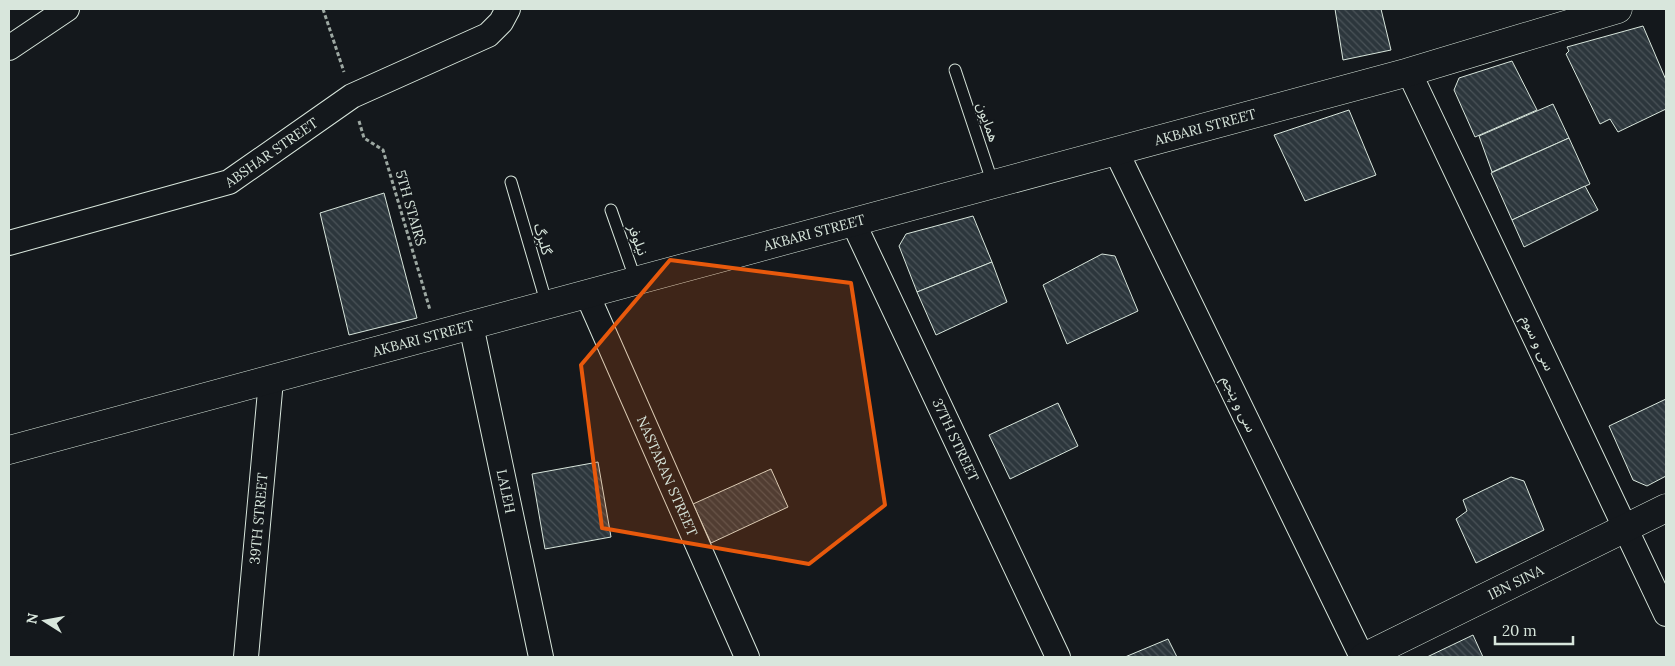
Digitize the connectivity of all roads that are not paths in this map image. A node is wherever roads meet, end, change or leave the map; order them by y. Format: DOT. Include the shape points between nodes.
graph roads {
  1 [pos="67,9"];
  2 [pos="508,9"];
  3 [pos="1618,9"];
  4 [pos="9,48"];
  5 [pos="955,70"];
  6 [pos="1409,72"];
  7 [pos="1116,151"];
  8 [pos="511,182"];
  9 [pos="993,184"];
  10 [pos="611,210"];
  11 [pos="853,222"];
  12 [pos="9,243"];
  13 [pos="636,281"];
  14 [pos="586,294"];
  15 [pos="546,305"];
  16 [pos="471,325"];
  17 [pos="270,380"];
  18 [pos="9,450"];
  19 [pos="1666,508"];
  20 [pos="1626,528"];
  21 [pos="1666,614"];
  22 [pos="246,657"];
  23 [pos="541,657"];
  24 [pos="747,657"];
  25 [pos="1058,657"];
  26 [pos="1363,657"];
  1 -- 4 [label="street"];
  2 -- 12 [label="street, ABSHAR STREET" via="488,35 352,96 229,182"];
  3 -- 6 [label="street, AKBARI STREET"];
  5 -- 9 [label="lane, همایون"];
  6 -- 7 [label="street, AKBARI STREET"];
  6 -- 20 [label="street, سی و سوم"];
  7 -- 9 [label="street, AKBARI STREET"];
  7 -- 26 [label="street, سی و پنجم"];
  8 -- 15 [label="lane, گلبرگ"];
  9 -- 11 [label="street, AKBARI STREET"];
  10 -- 13 [label="lane, نیلوفر"];
  11 -- 13 [label="street, AKBARI STREET"];
  11 -- 25 [label="street, 37TH STREET"];
  13 -- 14 [label="street, AKBARI STREET"];
  14 -- 15 [label="street, AKBARI STREET"];
  14 -- 24 [label="street, NASTARAN STREET"];
  15 -- 16 [label="street, AKBARI STREET"];
  16 -- 17 [label="street, AKBARI STREET"];
  16 -- 23 [label="street, LALEH"];
  17 -- 18 [label="street, AKBARI STREET"];
  17 -- 22 [label="street, 39TH STREET"];
  19 -- 20 [label="street, IBN SINA"];
  20 -- 21 [label="street, سی و سوم"];
  20 -- 26 [label="street, IBN SINA"];
}
